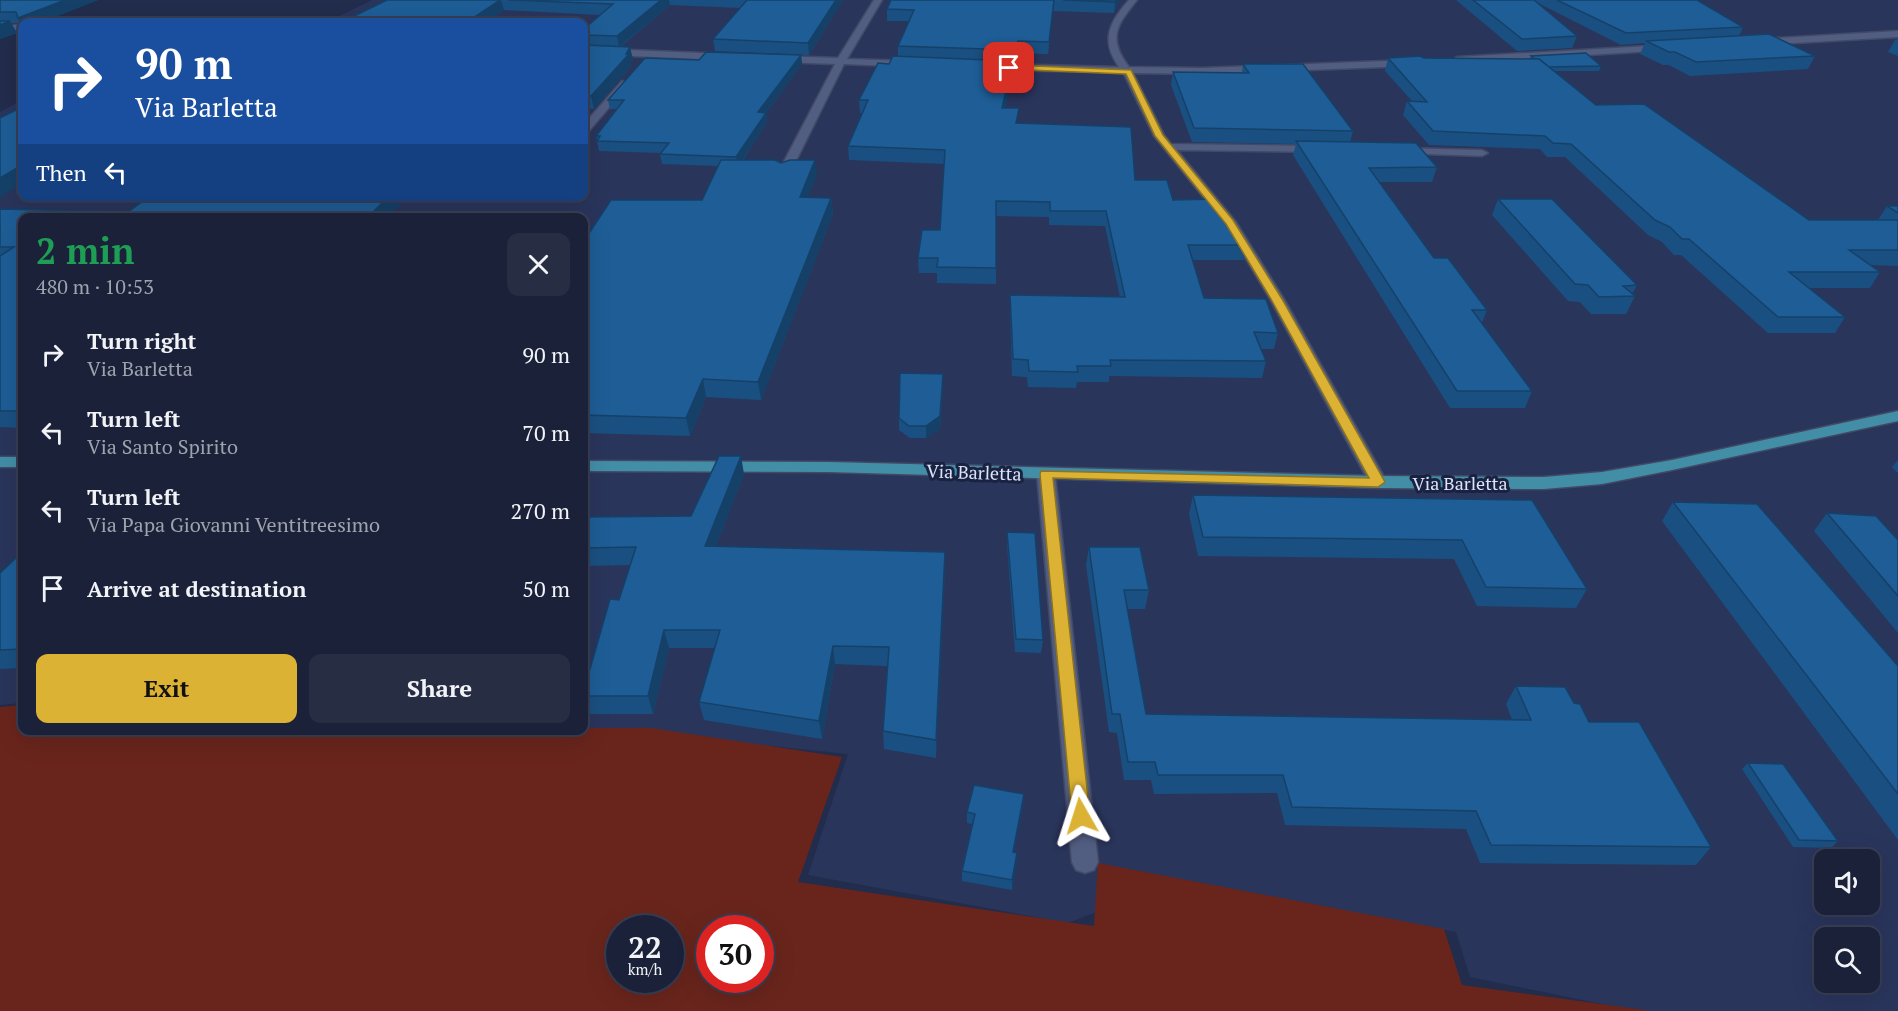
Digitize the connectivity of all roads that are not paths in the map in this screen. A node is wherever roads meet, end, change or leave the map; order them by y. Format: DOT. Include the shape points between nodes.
graph roads {
  1 [pos="878,0"];
  2 [pos="1133,0"];
  3 [pos="0,28"];
  4 [pos="18,28"];
  5 [pos="1898,34"];
  6 [pos="1746,43"];
  7 [pos="1675,47"];
  8 [pos="588,51"];
  9 [pos="649,54"];
  10 [pos="733,57"];
  11 [pos="769,59"];
  12 [pos="841,61"];
  13 [pos="1441,61"];
  14 [pos="1418,62"];
  15 [pos="642,63"];
  16 [pos="925,64"];
  17 [pos="973,66"];
  18 [pos="635,71"];
  19 [pos="1128,72"];
  20 [pos="588,125"];
  21 [pos="1169,147"];
  22 [pos="1328,149"];
  23 [pos="1387,150"];
  24 [pos="1482,153"];
  25 [pos="784,173"];
  26 [pos="1898,416"];
  27 [pos="0,462"];
  28 [pos="18,462"];
  29 [pos="588,466"];
  30 [pos="1046,474"];
  31 [pos="1378,482"];
  32 [pos="1085,862"];
  1 -- 12 [label="street"];
  2 -- 19 [label="street" via="1118,17 1111,38 1116,56"];
  3 -- 4 [label="street"];
  5 -- 6 [label="street"];
  7 -- 13 [label="street"];
  8 -- 9 [label="street"];
  9 -- 10 [label="street"];
  9 -- 15 [label="street"];
  11 -- 12 [label="street"];
  12 -- 16 [label="street"];
  12 -- 25 [label="street"];
  14 -- 19 [label="street" via="1278,70"];
  17 -- 19 [label="street"];
  18 -- 20 [label="street"];
  19 -- 21 [label="street" via="1159,136"];
  21 -- 22 [label="street"];
  21 -- 31 [label="street" via="1230,222"];
  23 -- 24 [label="street"];
  26 -- 31 [label="main road, Via Barletta" via="1602,478 1544,483"];
  27 -- 28 [label="main road"];
  29 -- 30 [label="main road, Via Barletta" via="829,467"];
  30 -- 31 [label="main road, Via Barletta"];
  30 -- 32 [label="street"];
}
